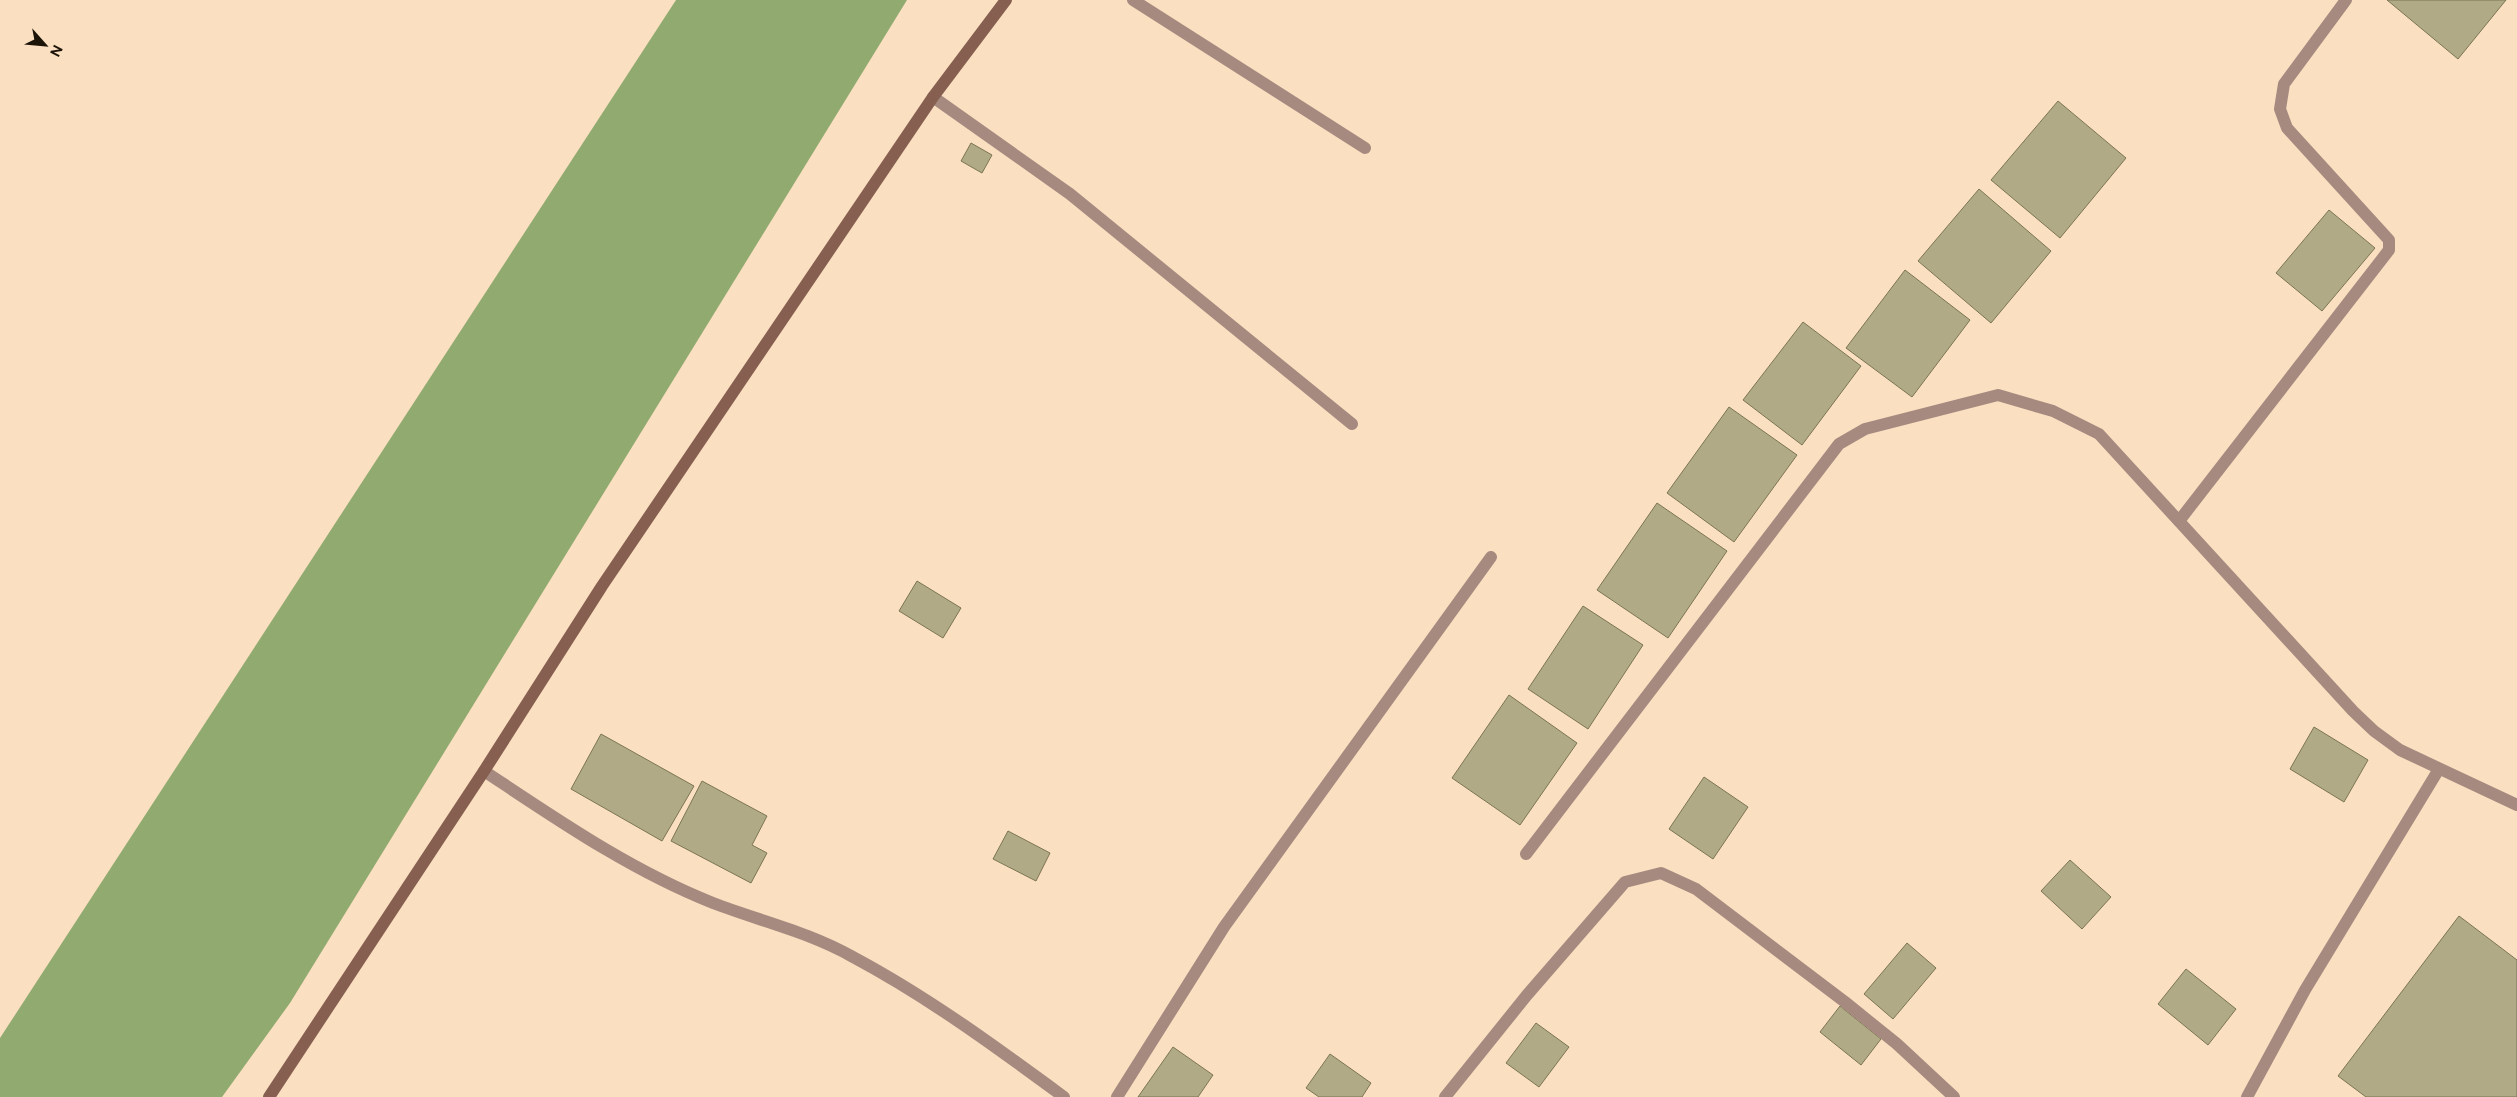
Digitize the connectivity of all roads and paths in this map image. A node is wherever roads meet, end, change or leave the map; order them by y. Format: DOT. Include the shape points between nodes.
graph roads {
  1 [pos="1006,0"];
  2 [pos="1133,0"];
  3 [pos="2346,0"];
  4 [pos="933,97"];
  5 [pos="1365,148"];
  6 [pos="1352,424"];
  7 [pos="2179,521"];
  8 [pos="1491,557"];
  9 [pos="2439,769"];
  10 [pos="484,771"];
  11 [pos="2517,805"];
  12 [pos="1526,854"];
  13 [pos="269,1097"];
  14 [pos="1064,1097"];
  15 [pos="1118,1097"];
  16 [pos="1445,1097"];
  17 [pos="1954,1097"];
  18 [pos="2247,1097"];
  1 -- 4 [label="street"];
  2 -- 5 [label="street"];
  3 -- 7 [label="street" via="2284,84 2280,108 2287,128 2389,240 2389,250"];
  4 -- 6 [label="street" via="1070,194"];
  4 -- 10 [label="street" via="602,586"];
  7 -- 9 [label="street" via="2352,711 2400,750"];
  7 -- 12 [label="street" via="2099,434 2053,411 1998,395 1865,429 1839,444"];
  8 -- 15 [label="street" via="1224,927"];
  9 -- 11 [label="street"];
  9 -- 18 [label="street" via="2306,990"];
  10 -- 13 [label="street"];
  10 -- 14 [label="street" via="620,860 712,902 794,929 853,956 950,1015"];
  16 -- 17 [label="street" via="1527,995 1625,882 1661,873 1696,889 1845,1002 1897,1044"];
}
